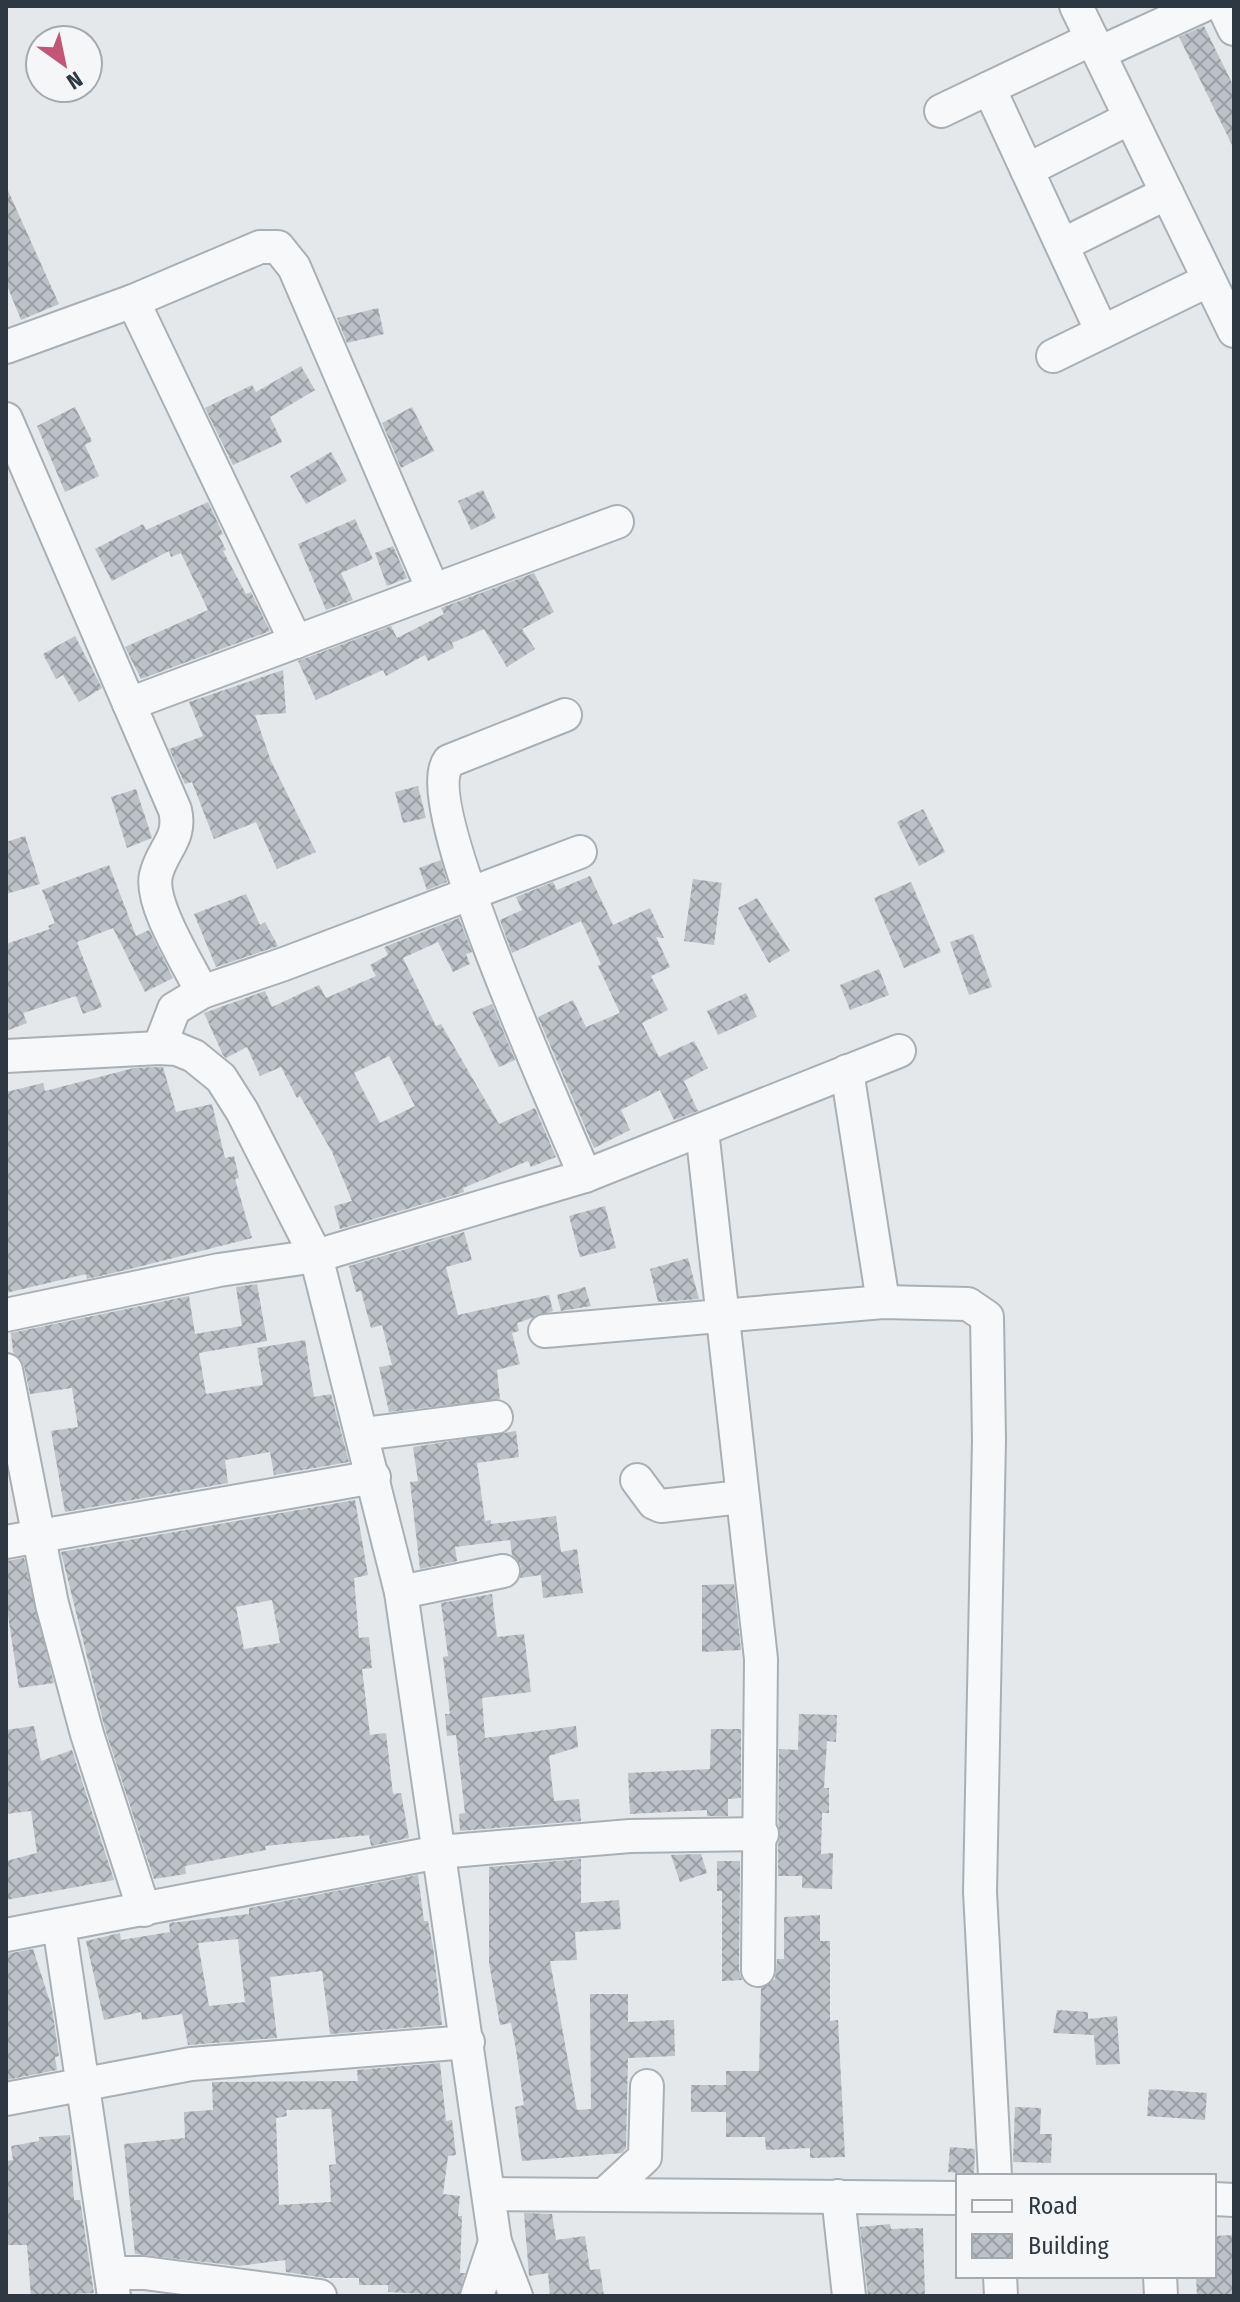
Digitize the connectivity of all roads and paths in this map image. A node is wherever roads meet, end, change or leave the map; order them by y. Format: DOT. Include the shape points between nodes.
graph roads {
  1 [pos="1076,6"];
  2 [pos="1202,6"];
  3 [pos="1223,6"];
  4 [pos="1234,29"];
  5 [pos="1095,46"];
  6 [pos="989,88"];
  7 [pos="941,111"];
  8 [pos="1130,118"];
  9 [pos="1027,170"];
  10 [pos="1167,193"];
  11 [pos="1062,245"];
  12 [pos="1209,280"];
  13 [pos="133,301"];
  14 [pos="1234,331"];
  15 [pos="1102,332"];
  16 [pos="6,347"];
  17 [pos="1053,356"];
  18 [pos="6,419"];
  19 [pos="617,522"];
  20 [pos="433,590"];
  21 [pos="296,642"];
  22 [pos="129,704"];
  23 [pos="565,715"];
  24 [pos="580,852"];
  25 [pos="468,896"];
  26 [pos="202,992"];
  27 [pos="159,1048"];
  28 [pos="899,1051"];
  29 [pos="6,1056"];
  30 [pos="847,1071"];
  31 [pos="702,1130"];
  32 [pos="585,1176"];
  33 [pos="316,1256"];
  34 [pos="883,1302"];
  35 [pos="6,1315"];
  36 [pos="722,1319"];
  37 [pos="545,1331"];
  38 [pos="6,1370"];
  39 [pos="496,1417"];
  40 [pos="363,1434"];
  41 [pos="374,1477"];
  42 [pos="637,1480"];
  43 [pos="741,1497"];
  44 [pos="40,1537"];
  45 [pos="6,1542"];
  46 [pos="503,1571"];
  47 [pos="401,1592"];
  48 [pos="762,1834"];
  49 [pos="439,1852"];
  50 [pos="144,1910"];
  51 [pos="71,1922"];
  52 [pos="6,1935"];
  53 [pos="758,1970"];
  54 [pos="468,2042"];
  55 [pos="103,2082"];
  56 [pos="647,2086"];
  57 [pos="6,2099"];
  58 [pos="995,2174"];
  59 [pos="490,2194"];
  60 [pos="604,2195"];
  61 [pos="838,2196"];
  62 [pos="956,2198"];
  63 [pos="495,2242"];
  64 [pos="123,2279"];
  65 [pos="320,2296"];
  66 [pos="477,2296"];
  67 [pos="516,2296"];
  68 [pos="849,2296"];
  1 -- 5 [label="street"];
  2 -- 5 [label="street"];
  3 -- 4 [label="street"];
  5 -- 6 [label="street"];
  5 -- 8 [label="street"];
  6 -- 7 [label="street"];
  6 -- 9 [label="street"];
  8 -- 9 [label="street"];
  8 -- 10 [label="street"];
  9 -- 11 [label="street"];
  10 -- 11 [label="street"];
  10 -- 12 [label="street"];
  11 -- 15 [label="street"];
  12 -- 14 [label="street"];
  12 -- 15 [label="street"];
  13 -- 16 [label="street"];
  13 -- 20 [label="street" via="260,247 285,252"];
  13 -- 21 [label="street"];
  15 -- 17 [label="street"];
  18 -- 22 [label="street"];
  19 -- 20 [label="street"];
  20 -- 21 [label="street"];
  21 -- 22 [label="street"];
  22 -- 26 [label="street" via="179,824 154,890"];
  23 -- 25 [label="street" via="445,766 445,796"];
  24 -- 25 [label="street"];
  25 -- 26 [label="street"];
  25 -- 32 [label="street"];
  26 -- 27 [label="street" via="174,1009"];
  27 -- 29 [label="street"];
  27 -- 33 [label="street" via="194,1056 231,1092"];
  28 -- 30 [label="street"];
  30 -- 31 [label="street"];
  30 -- 34 [label="street"];
  31 -- 32 [label="street"];
  31 -- 36 [label="street"];
  32 -- 33 [label="street"];
  33 -- 35 [label="street" via="219,1270"];
  33 -- 40 [label="street"];
  34 -- 36 [label="street"];
  34 -- 58 [label="street" via="968,1304 987,1317 990,1329 980,1892"];
  36 -- 37 [label="street"];
  36 -- 43 [label="street"];
  38 -- 44 [label="street"];
  39 -- 40 [label="street"];
  40 -- 41 [label="street"];
  41 -- 44 [label="street"];
  41 -- 47 [label="street"];
  42 -- 43 [label="street" via="661,1506"];
  43 -- 48 [label="street" via="762,1671"];
  44 -- 45 [label="street"];
  44 -- 50 [label="street" via="87,1734"];
  46 -- 47 [label="street"];
  47 -- 49 [label="street"];
  48 -- 49 [label="street" via="630,1836"];
  48 -- 53 [label="street"];
  49 -- 50 [label="street"];
  49 -- 54 [label="street"];
  50 -- 51 [label="street"];
  51 -- 52 [label="street"];
  51 -- 55 [label="street"];
  54 -- 55 [label="street" via="191,2064"];
  54 -- 59 [label="street"];
  55 -- 57 [label="street"];
  55 -- 64 [label="street" via="96,2189"];
  56 -- 60 [label="street" via="645,2157"];
  59 -- 60 [label="street"];
  59 -- 63 [label="street"];
  60 -- 61 [label="street"];
  61 -- 62 [label="street"];
  61 -- 68 [label="street"];
  63 -- 66 [label="street"];
  63 -- 67 [label="street"];
  64 -- 65 [label="street"];
}
